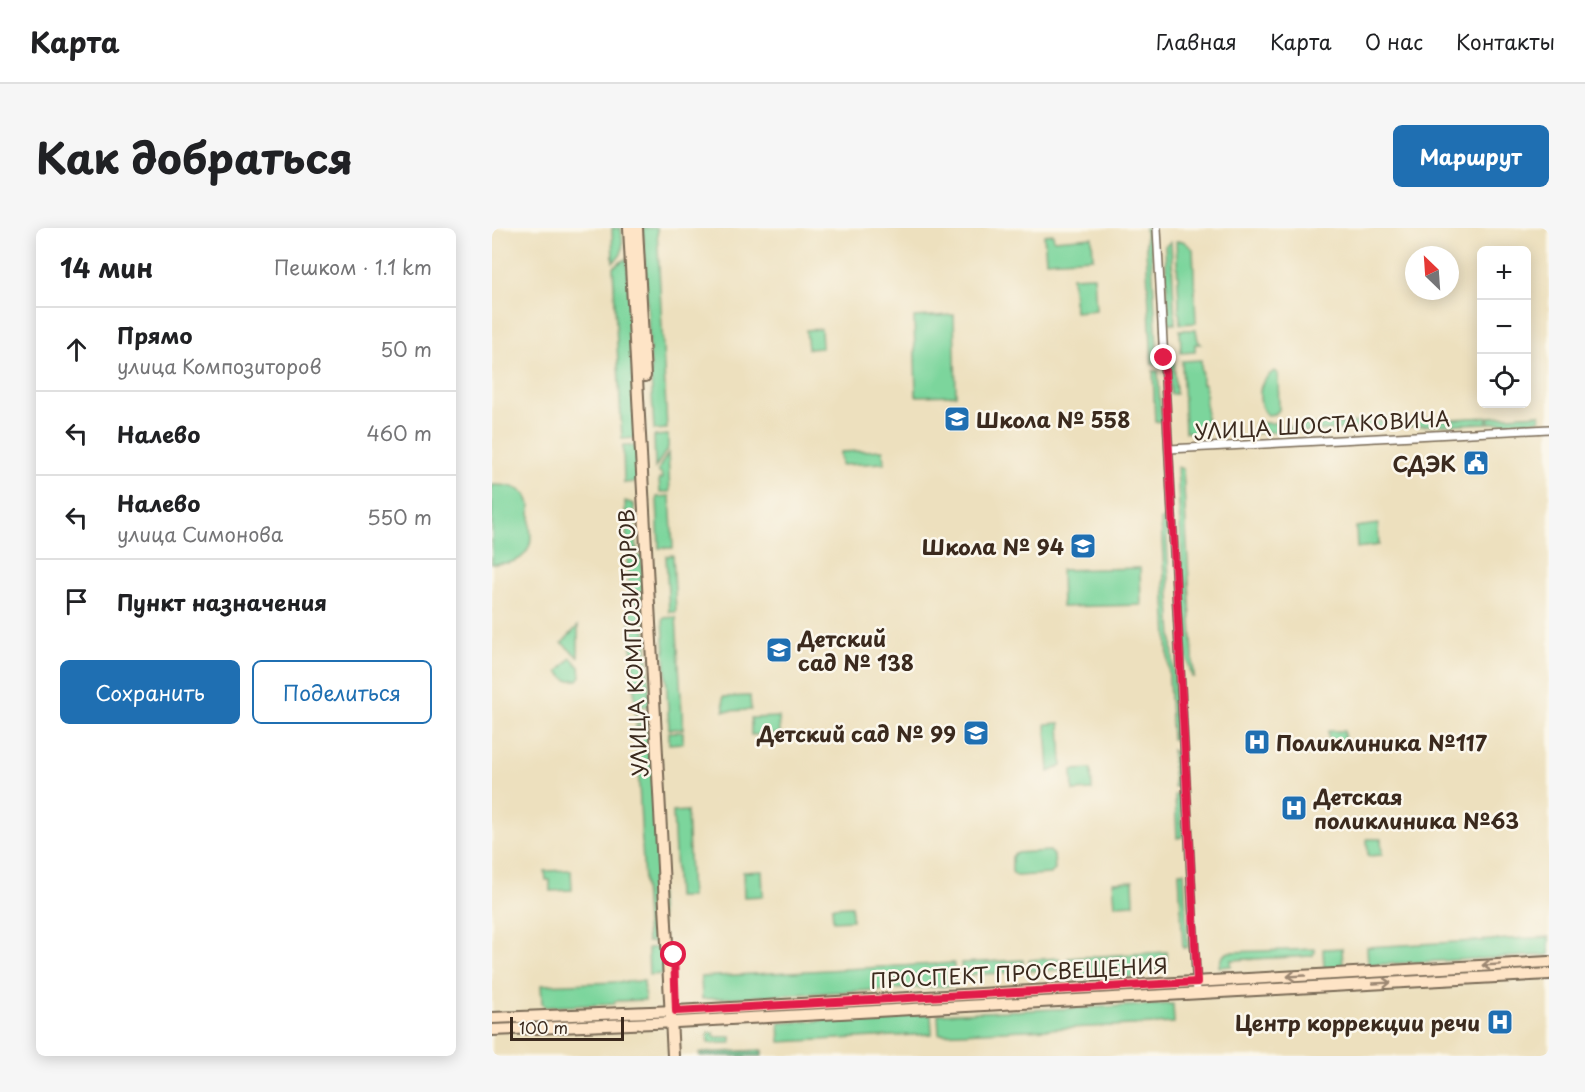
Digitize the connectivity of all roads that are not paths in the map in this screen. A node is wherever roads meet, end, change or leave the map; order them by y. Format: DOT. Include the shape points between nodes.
graph roads {
  1 [pos="629,228"];
  2 [pos="637,228"];
  3 [pos="1157,228"];
  4 [pos="1549,429"];
  5 [pos="1169,449"];
  6 [pos="1549,962"];
  7 [pos="1549,974"];
  8 [pos="1197,987"];
  9 [pos="674,1017"];
  10 [pos="492,1018"];
  11 [pos="492,1030"];
  12 [pos="673,1056"];
  13 [pos="678,1056"];
  1 -- 9 [label="street, УЛИЦА КОМПОЗИТОРОВ"];
  2 -- 9 [label="street, УЛИЦА КОМПОЗИТОРОВ"];
  3 -- 5 [label="street"];
  4 -- 5 [label="street, УЛИЦА ШОСТАКОВИЧА"];
  5 -- 8 [label="street"];
  6 -- 8 [label="street, ПРОСПЕКТ ПРОСВЕЩЕНИЯ, one-way"];
  8 -- 7 [label="street, ПРОСПЕКТ ПРОСВЕЩЕНИЯ, one-way"];
  8 -- 9 [label="street, ПРОСПЕКТ ПРОСВЕЩЕНИЯ"];
  9 -- 10 [label="street, ПРОСПЕКТ ПРОСВЕЩЕНИЯ"];
  9 -- 11 [label="street, ПРОСПЕКТ ПРОСВЕЩЕНИЯ"];
  9 -- 12 [label="street, УЛИЦА КОМПОЗИТОРОВ"];
  9 -- 13 [label="street, УЛИЦА КОМПОЗИТОРОВ"];
}
